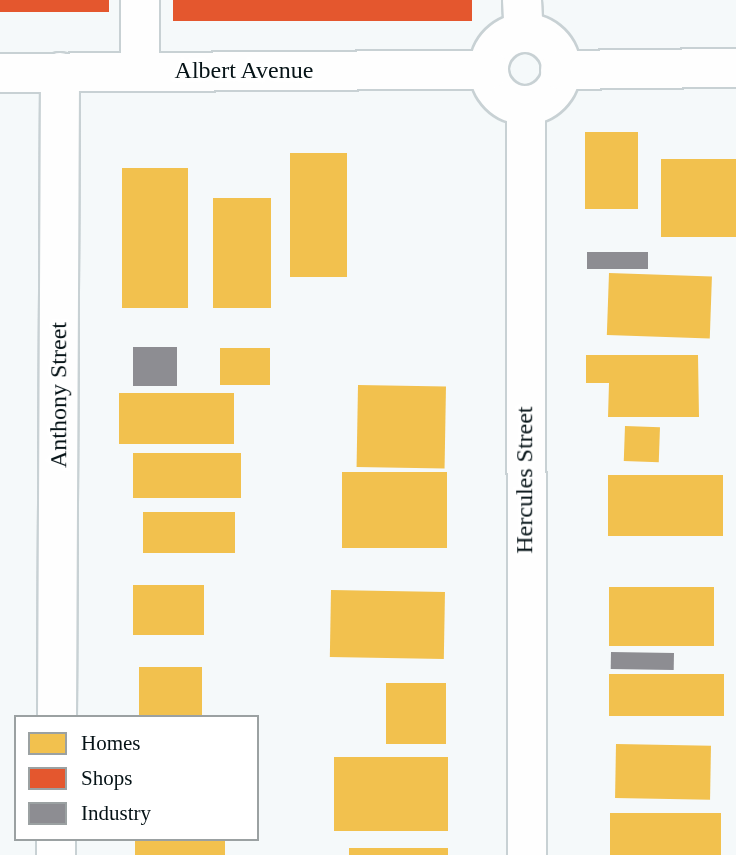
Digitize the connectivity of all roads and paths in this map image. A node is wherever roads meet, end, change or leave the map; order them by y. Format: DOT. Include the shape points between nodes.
graph roads {
  1 [pos="140,0"];
  2 [pos="523,16"];
  3 [pos="736,68"];
  4 [pos="560,69"];
  5 [pos="489,70"];
  6 [pos="60,72"];
  7 [pos="140,72"];
  8 [pos="0,73"];
  9 [pos="526,104"];
  10 [pos="57,715"];
  11 [pos="527,855"];
  1 -- 7 [label="street"];
  2 -- 4 [label="street" via="554,48"];
  2 -- 5 [label="street" via="510,36 498,44"];
  3 -- 4 [label="street"];
  4 -- 9 [label="street" via="559,80 546,97"];
  5 -- 7 [label="street, Albert Avenue"];
  5 -- 9 [label="street" via="500,94"];
  6 -- 7 [label="street, Albert Avenue"];
  6 -- 8 [label="street, Albert Avenue"];
  6 -- 10 [label="street, Anthony Street"];
  9 -- 11 [label="street, Hercules Street"];
}
